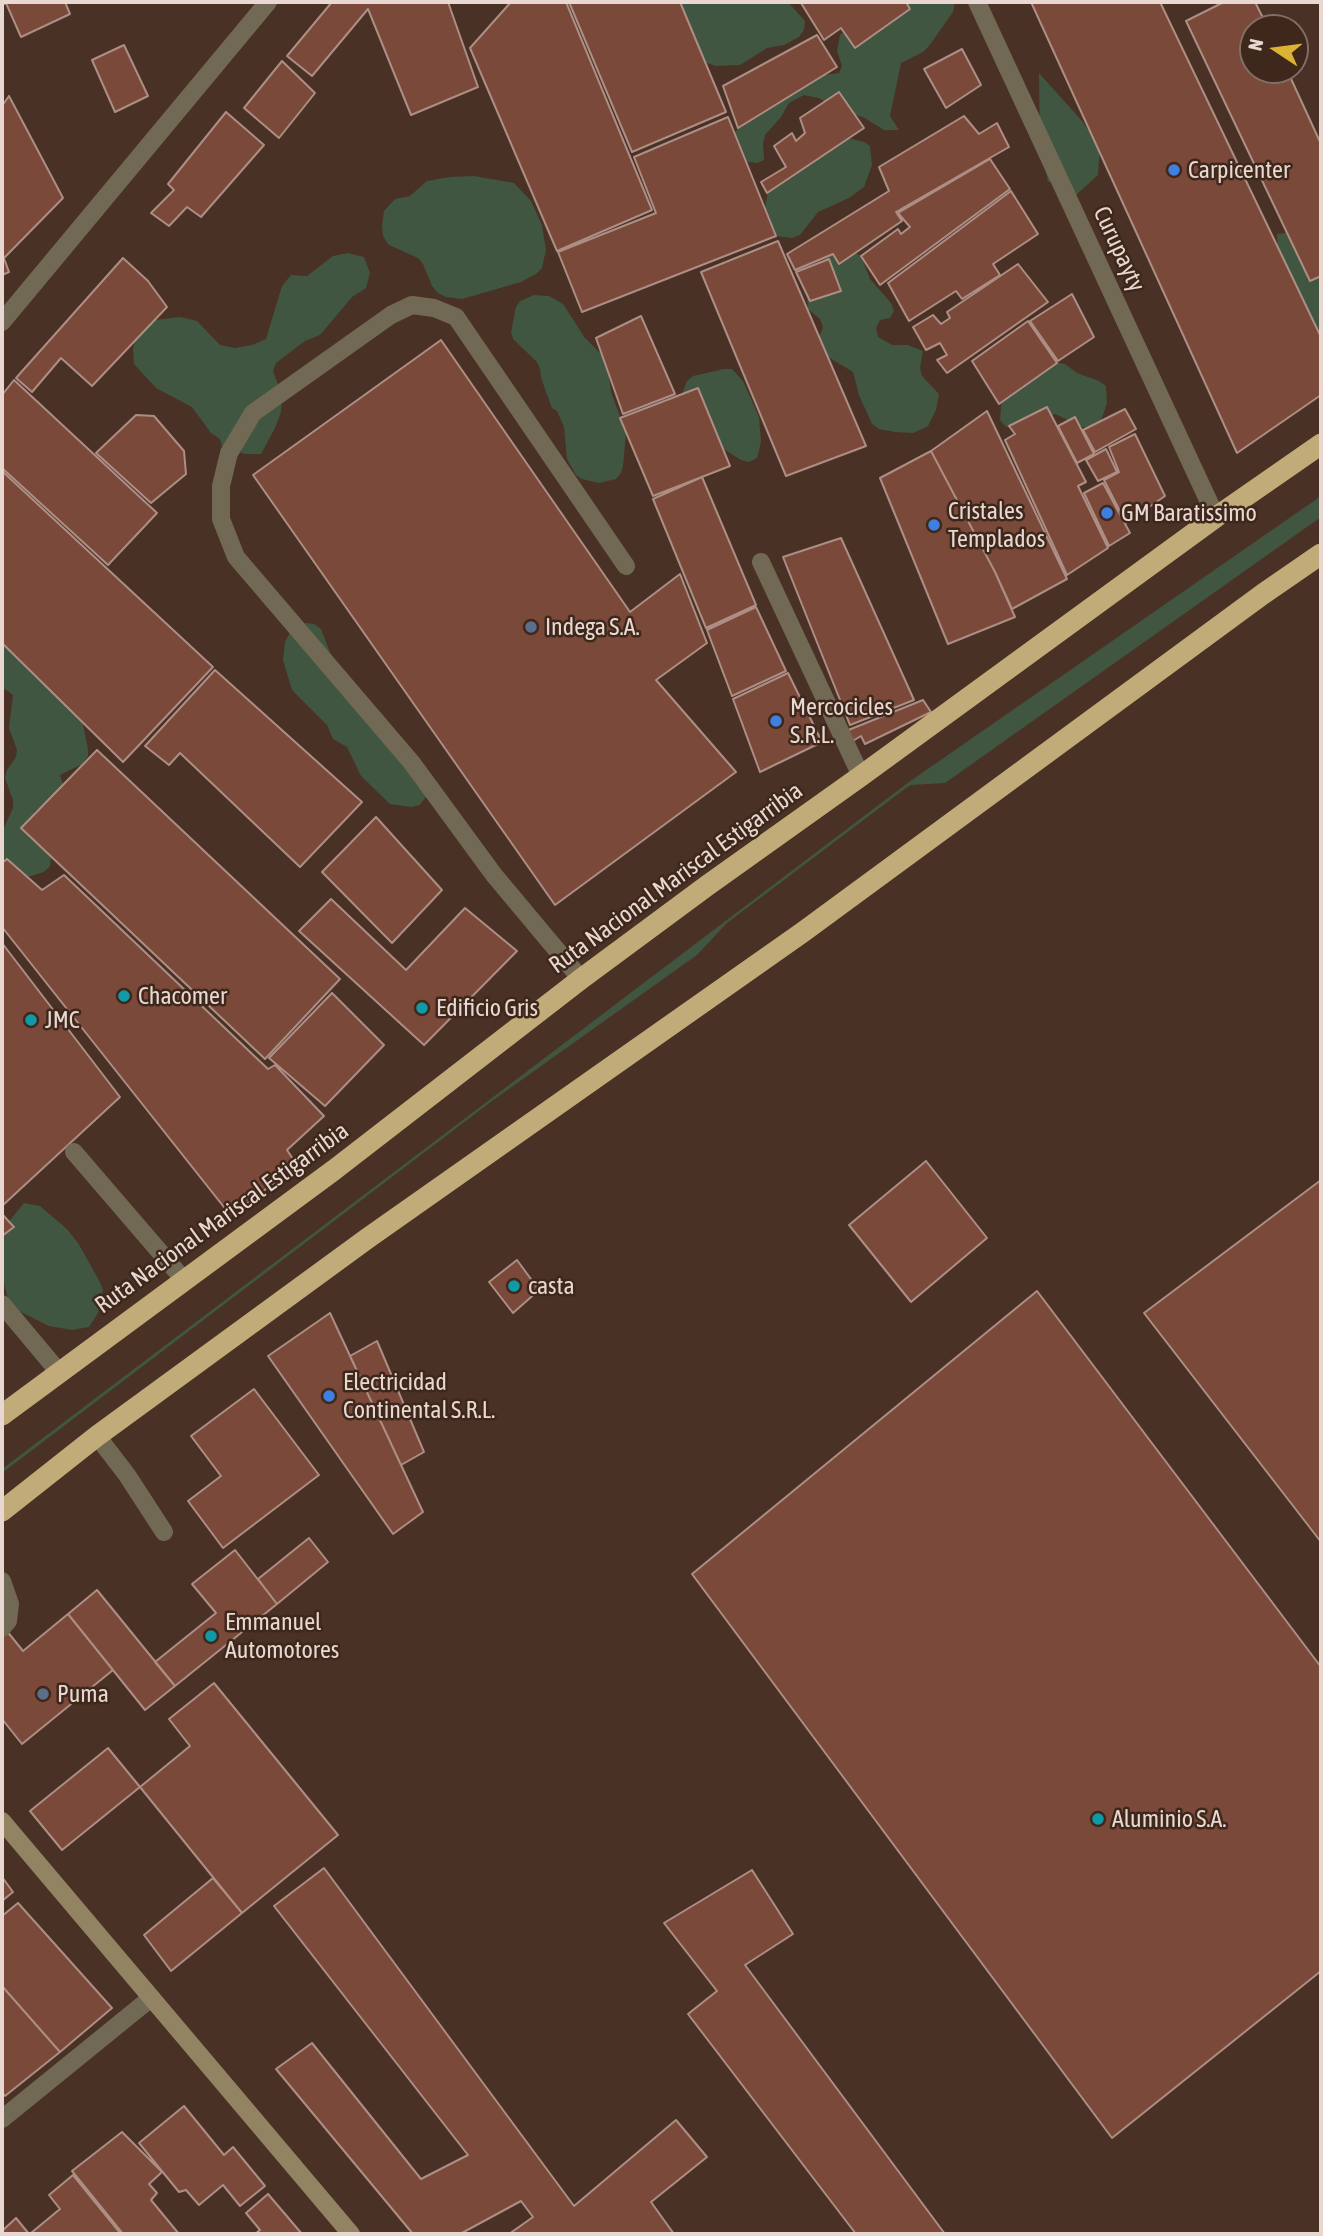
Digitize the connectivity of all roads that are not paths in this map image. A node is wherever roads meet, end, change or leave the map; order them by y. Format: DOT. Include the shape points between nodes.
graph roads {
  1 [pos="268,2"];
  2 [pos="977,2"];
  3 [pos="2,322"];
  4 [pos="1321,444"];
  5 [pos="1216,517"];
  6 [pos="1321,554"];
  7 [pos="761,562"];
  8 [pos="626,566"];
  9 [pos="861,776"];
  10 [pos="581,979"];
  11 [pos="74,1152"];
  12 [pos="184,1280"];
  13 [pos="2,1304"];
  14 [pos="58,1371"];
  15 [pos="2,1415"];
  16 [pos="97,1436"];
  17 [pos="2,1511"];
  18 [pos="164,1531"];
  19 [pos="2,1581"];
  20 [pos="2,1628"];
  21 [pos="2,1821"];
  22 [pos="151,1998"];
  23 [pos="2,2119"];
  24 [pos="351,2234"];
  1 -- 3 [label="street"];
  2 -- 5 [label="street, Curupayty"];
  4 -- 5 [label="highway, Ruta Nacional Mariscal Estigarribia"];
  5 -- 9 [label="highway, Ruta Nacional Mariscal Estigarribia"];
  6 -- 16 [label="highway" via="803,932"];
  7 -- 9 [label="street"];
  8 -- 10 [label="street" via="456,317 434,308 412,305 391,315 253,413 229,453 220,486 221,519 236,557 412,763 494,875"];
  9 -- 10 [label="highway, Ruta Nacional Mariscal Estigarribia"];
  10 -- 12 [label="highway, Ruta Nacional Mariscal Estigarribia"];
  11 -- 12 [label="street"];
  12 -- 14 [label="highway, Ruta Nacional Mariscal Estigarribia"];
  13 -- 14 [label="street"];
  14 -- 15 [label="highway, Ruta Nacional Mariscal Estigarribia"];
  16 -- 17 [label="highway"];
  16 -- 18 [label="street"];
  19 -- 20 [label="street" via="10,1604"];
  21 -- 22 [label="street"];
  22 -- 23 [label="street"];
  22 -- 24 [label="street"];
}
